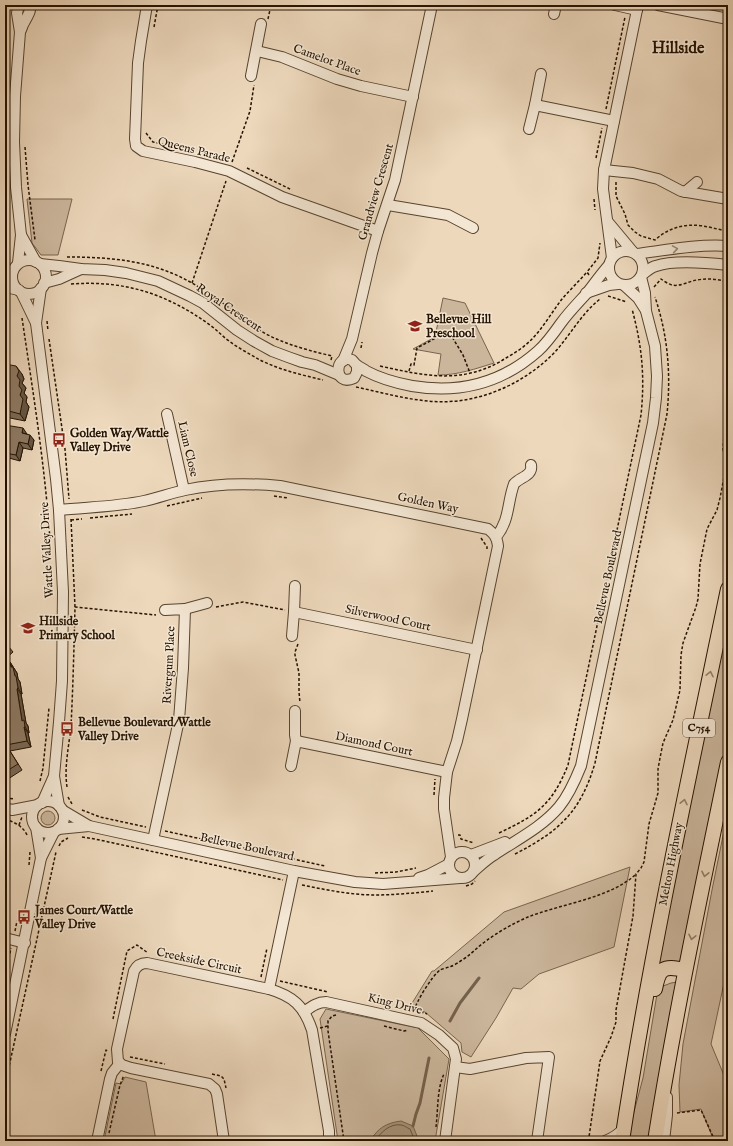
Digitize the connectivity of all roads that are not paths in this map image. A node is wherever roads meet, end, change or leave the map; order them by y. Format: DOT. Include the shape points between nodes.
graph roads {
  1 [pos="19,5"];
  2 [pos="30,5"];
  3 [pos="147,5"];
  4 [pos="432,5"];
  5 [pos="615,5"];
  6 [pos="658,5"];
  7 [pos="638,7"];
  8 [pos="728,19"];
  9 [pos="264,24"];
  10 [pos="20,32"];
  11 [pos="257,50"];
  12 [pos="541,74"];
  13 [pos="253,79"];
  14 [pos="413,97"];
  15 [pos="535,105"];
  16 [pos="614,121"];
  17 [pos="529,129"];
  18 [pos="604,170"];
  19 [pos="697,182"];
  20 [pos="683,192"];
  21 [pos="727,200"];
  22 [pos="388,205"];
  23 [pos="608,222"];
  24 [pos="473,228"];
  25 [pos="378,231"];
  26 [pos="21,235"];
  27 [pos="728,246"];
  28 [pos="634,253"];
  29 [pos="611,261"];
  30 [pos="38,263"];
  31 [pos="17,265"];
  32 [pos="728,265"];
  33 [pos="81,269"];
  34 [pos="5,272"];
  35 [pos="642,276"];
  36 [pos="622,285"];
  37 [pos="43,286"];
  38 [pos="5,287"];
  39 [pos="20,291"];
  40 [pos="586,293"];
  41 [pos="646,311"];
  42 [pos="36,323"];
  43 [pos="355,353"];
  44 [pos="340,359"];
  45 [pos="315,365"];
  46 [pos="339,375"];
  47 [pos="354,378"];
  48 [pos="379,378"];
  49 [pos="167,414"];
  50 [pos="531,465"];
  51 [pos="184,490"];
  52 [pos="59,510"];
  53 [pos="496,537"];
  54 [pos="295,586"];
  55 [pos="728,589"];
  56 [pos="211,605"];
  57 [pos="185,609"];
  58 [pos="294,612"];
  59 [pos="163,613"];
  60 [pos="292,634"];
  61 [pos="477,650"];
  62 [pos="295,714"];
  63 [pos="296,740"];
  64 [pos="728,762"];
  65 [pos="291,766"];
  66 [pos="442,771"];
  67 [pos="54,776"];
  68 [pos="40,804"];
  69 [pos="60,808"];
  70 [pos="9,809"];
  71 [pos="35,826"];
  72 [pos="89,826"];
  73 [pos="447,827"];
  74 [pos="56,830"];
  75 [pos="532,830"];
  76 [pos="153,840"];
  77 [pos="467,853"];
  78 [pos="41,858"];
  79 [pos="450,861"];
  80 [pos="294,870"];
  81 [pos="476,874"];
  82 [pos="462,882"];
  83 [pos="400,883"];
  84 [pos="9,939"];
  85 [pos="25,943"];
  86 [pos="685,970"];
  87 [pos="269,989"];
  88 [pos="304,1012"];
  89 [pos="5,1034"];
  90 [pos="123,1065"];
  91 [pos="667,1067"];
  92 [pos="451,1068"];
  93 [pos="624,1129"];
  94 [pos="97,1141"];
  95 [pos="224,1141"];
  96 [pos="329,1141"];
  97 [pos="445,1141"];
  98 [pos="538,1141"];
  99 [pos="605,1141"];
  100 [pos="655,1141"];
  101 [pos="664,1141"];
  1 -- 10 [label="street" via="17,13"];
  2 -- 10 [label="street" via="30,14"];
  3 -- 25 [label="street, Queens Parade" via="138,63 136,146 143,151 231,167 282,197"];
  4 -- 14 [label="street, Grandview Crescent"];
  5 -- 7 [label="street"];
  6 -- 8 [label="street"];
  7 -- 16 [label="street"];
  9 -- 11 [label="street"];
  10 -- 26 [label="street" via="14,142"];
  11 -- 13 [label="street"];
  11 -- 14 [label="street, Camelot Place" via="337,79"];
  12 -- 15 [label="street"];
  14 -- 22 [label="street, Grandview Crescent"];
  15 -- 16 [label="street"];
  15 -- 17 [label="street"];
  16 -- 18 [label="street"];
  18 -- 20 [label="street" via="658,179"];
  18 -- 23 [label="street" via="603,189"];
  19 -- 20 [label="street"];
  20 -- 21 [label="street"];
  22 -- 24 [label="street" via="448,215"];
  22 -- 25 [label="street, Grandview Crescent"];
  23 -- 28 [label="street"];
  23 -- 29 [label="street"];
  25 -- 43 [label="street, Grandview Crescent"];
  26 -- 30 [label="street"];
  26 -- 31 [label="street"];
  28 -- 27 [label="street, one-way" via="683,247"];
  28 -- 29 [label="street" via="621,252"];
  28 -- 35 [label="street" via="642,263"];
  29 -- 36 [label="street" via="610,276"];
  29 -- 40 [label="street"];
  30 -- 31 [label="street" via="27,260"];
  30 -- 33 [label="street, Royal Crescent"];
  30 -- 37 [label="street" via="45,273"];
  31 -- 34 [label="street"];
  31 -- 39 [label="street" via="13,271 12,282"];
  32 -- 35 [label="street" via="657,265"];
  33 -- 37 [label="street, Royal Crescent"];
  33 -- 45 [label="street, Royal Crescent" via="126,273 158,282 203,303 254,341 288,357"];
  35 -- 36 [label="street" via="634,284"];
  35 -- 41 [label="street, Bellevue Boulevard" via="649,290"];
  36 -- 40 [label="street" via="609,285"];
  36 -- 41 [label="street, Bellevue Boulevard" via="638,298"];
  37 -- 39 [label="street" via="32,293"];
  37 -- 42 [label="street, Wattle Valley Drive"];
  38 -- 39 [label="street"];
  39 -- 42 [label="street, Wattle Valley Drive"];
  40 -- 48 [label="street" via="539,350 523,364 496,378 479,384 442,389"];
  41 -- 75 [label="street, Bellevue Boulevard" via="656,361 653,423 581,766 560,807"];
  42 -- 52 [label="street, Wattle Valley Drive"];
  43 -- 44 [label="street, Grandview Crescent"];
  43 -- 44 [label="street, Royal Crescent" via="348,360"];
  43 -- 47 [label="street" via="357,372"];
  43 -- 48 [label="street"];
  44 -- 45 [label="street, Royal Crescent" via="332,364"];
  44 -- 46 [label="street, Grandview Crescent"];
  45 -- 46 [label="street, Royal Crescent"];
  46 -- 47 [label="street, Royal Crescent" via="347,380"];
  47 -- 48 [label="street"];
  49 -- 51 [label="street, Liam Close"];
  50 -- 53 [label="street" via="530,472 514,484 506,523"];
  51 -- 52 [label="street, Golden Way" via="145,501"];
  51 -- 53 [label="street, Golden Way" via="225,484 280,486 488,529"];
  52 -- 67 [label="street, Wattle Valley Drive" via="63,650"];
  53 -- 61 [label="street" via="498,546"];
  54 -- 58 [label="street"];
  93 -- 55 [label="highway, Melton Highway / C754, one-way" via="670,867"];
  56 -- 57 [label="street, Rivergum Place"];
  57 -- 59 [label="street, Rivergum Place"];
  57 -- 76 [label="street, Rivergum Place" via="179,720"];
  58 -- 60 [label="street"];
  58 -- 61 [label="street, Silverwood Court"];
  61 -- 66 [label="street" via="457,741"];
  62 -- 63 [label="street"];
  63 -- 65 [label="street"];
  63 -- 66 [label="street, Diamond Court"];
  64 -- 86 [label="highway, one-way"];
  66 -- 73 [label="street"];
  67 -- 68 [label="street, Wattle Valley Drive"];
  67 -- 69 [label="street, Wattle Valley Drive"];
  68 -- 69 [label="street" via="51,802"];
  68 -- 70 [label="street"];
  68 -- 71 [label="street" via="33,812 32,820"];
  69 -- 72 [label="street, Bellevue Boulevard"];
  69 -- 74 [label="street" via="63,820 62,825"];
  70 -- 71 [label="street"];
  71 -- 74 [label="street" via="44,833"];
  71 -- 78 [label="street"];
  72 -- 74 [label="street, Bellevue Boulevard"];
  72 -- 76 [label="street, Bellevue Boulevard"];
  73 -- 77 [label="street" via="457,845"];
  73 -- 79 [label="street"];
  74 -- 78 [label="street"];
  75 -- 77 [label="street, Bellevue Boulevard" via="496,846"];
  75 -- 81 [label="street, Bellevue Boulevard" via="492,856"];
  76 -- 80 [label="street, Bellevue Boulevard"];
  77 -- 79 [label="street" via="454,854"];
  77 -- 81 [label="street" via="475,862"];
  78 -- 85 [label="street"];
  79 -- 82 [label="street" via="450,872"];
  79 -- 83 [label="street, Bellevue Boulevard" via="428,875"];
  80 -- 83 [label="street, Bellevue Boulevard" via="370,884"];
  80 -- 87 [label="street"];
  81 -- 82 [label="street"];
  82 -- 83 [label="street, Bellevue Boulevard"];
  84 -- 85 [label="street"];
  85 -- 89 [label="street"];
  86 -- 91 [label="highway"];
  86 -- 93 [label="highway" via="665,969 657,977 637,1084"];
  87 -- 88 [label="street, Creekside Circuit" via="291,998"];
  87 -- 90 [label="street, Creekside Circuit" via="147,963 141,964 134,971 116,1053 118,1062"];
  88 -- 92 [label="street, King Drive" via="317,1003 326,1002 421,1023 453,1048 456,1059"];
  88 -- 96 [label="street, Creekside Circuit" via="312,1030"];
  90 -- 94 [label="street" via="112,1073"];
  90 -- 95 [label="street" via="209,1084 217,1094"];
  91 -- 100 [label="highway"];
  91 -- 101 [label="street"];
  92 -- 97 [label="street, King Drive"];
  92 -- 98 [label="street" via="470,1069 526,1058 549,1057"];
  93 -- 99 [label="street"];
}
